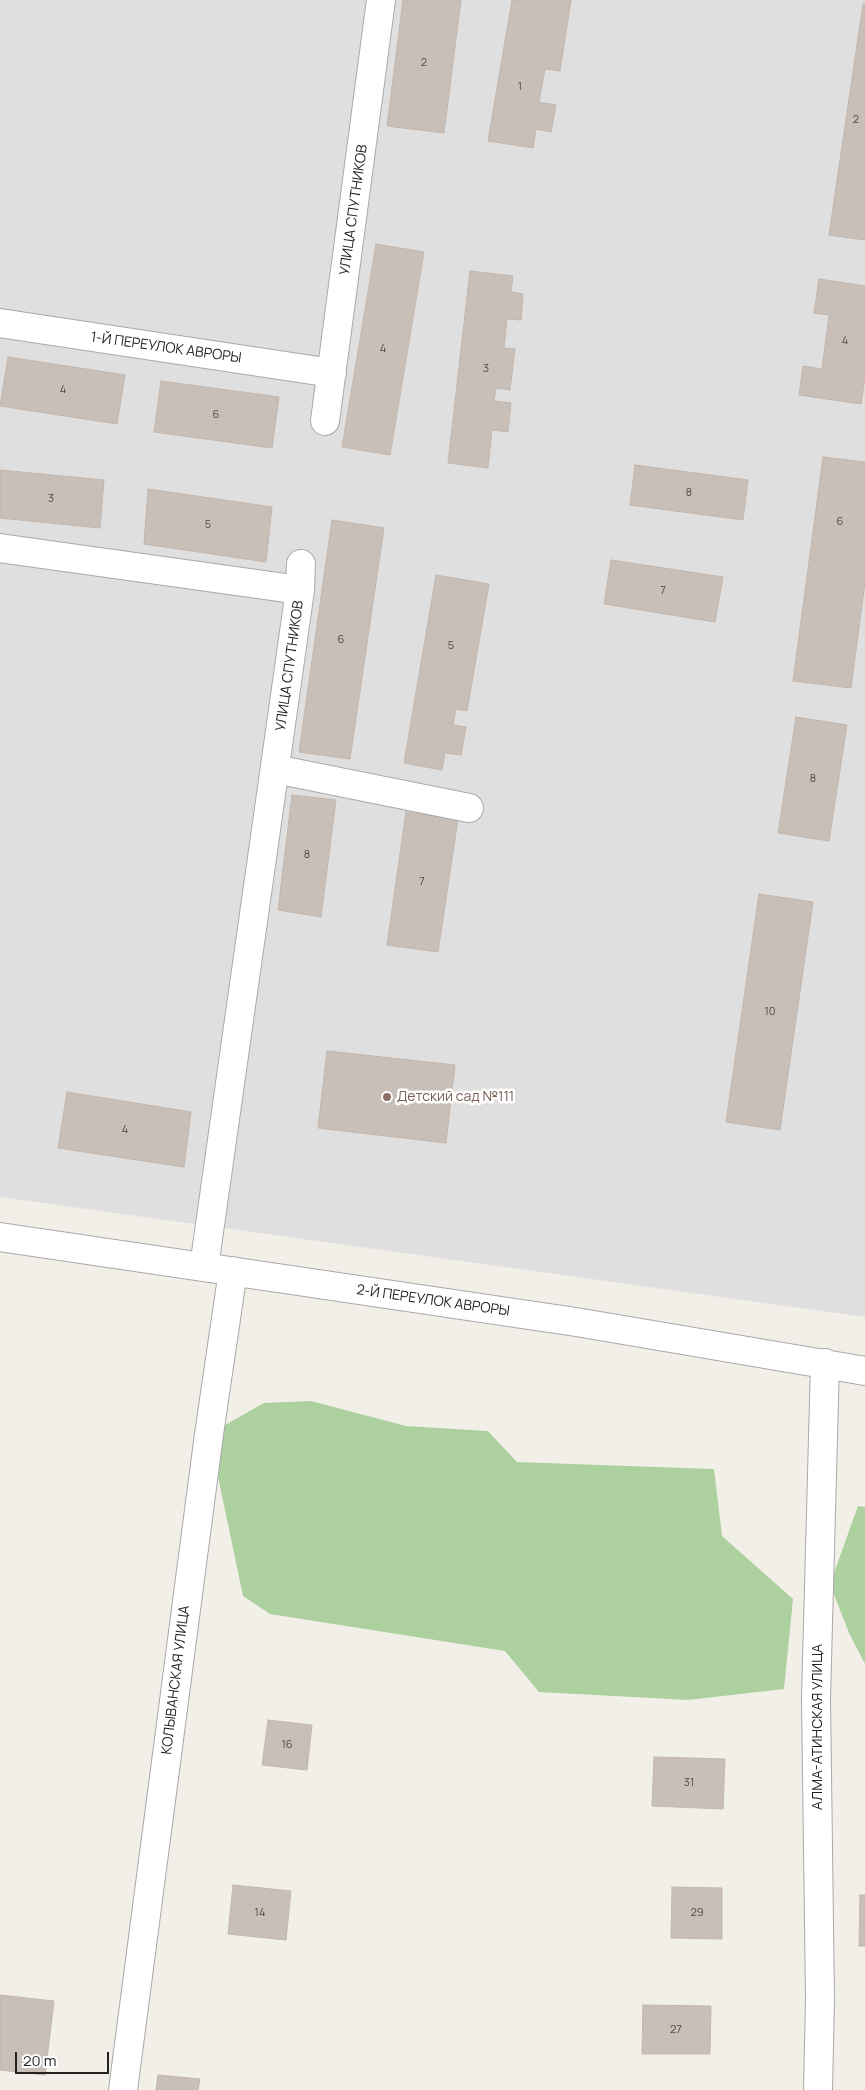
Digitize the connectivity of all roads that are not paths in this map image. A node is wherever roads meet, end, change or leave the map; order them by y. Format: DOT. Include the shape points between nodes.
graph roads {
  1 [pos="381,0"];
  2 [pos="0,324"];
  3 [pos="332,373"];
  4 [pos="325,420"];
  5 [pos="0,548"];
  6 [pos="275,769"];
  7 [pos="469,808"];
  8 [pos="0,1237"];
  9 [pos="204,1267"];
  10 [pos="233,1271"];
  11 [pos="825,1363"];
  12 [pos="865,1371"];
  13 [pos="122,2090"];
  14 [pos="818,2090"];
  1 -- 3 [label="street, УЛИЦА СПУТНИКОВ"];
  2 -- 3 [label="street, 1-Й ПЕРЕУЛОК АВРОРЫ"];
  3 -- 4 [label="street, УЛИЦА СПУТНИКОВ"];
  5 -- 6 [label="street, УЛИЦА СПУТНИКОВ" via="301,577"];
  6 -- 7 [label="street"];
  6 -- 9 [label="street, УЛИЦА СПУТНИКОВ"];
  8 -- 9 [label="street, 2-Й ПЕРЕУЛОК АВРОРЫ"];
  9 -- 10 [label="street, 2-Й ПЕРЕУЛОК АВРОРЫ"];
  10 -- 11 [label="street, 2-Й ПЕРЕУЛОК АВРОРЫ"];
  10 -- 13 [label="street, КОЛЫВАНСКАЯ УЛИЦА" via="207,1444"];
  11 -- 12 [label="street, 2-Й ПЕРЕУЛОК АВРОРЫ"];
  11 -- 14 [label="street, АЛМА-АТИНСКАЯ УЛИЦА" via="816,1698"];
}
